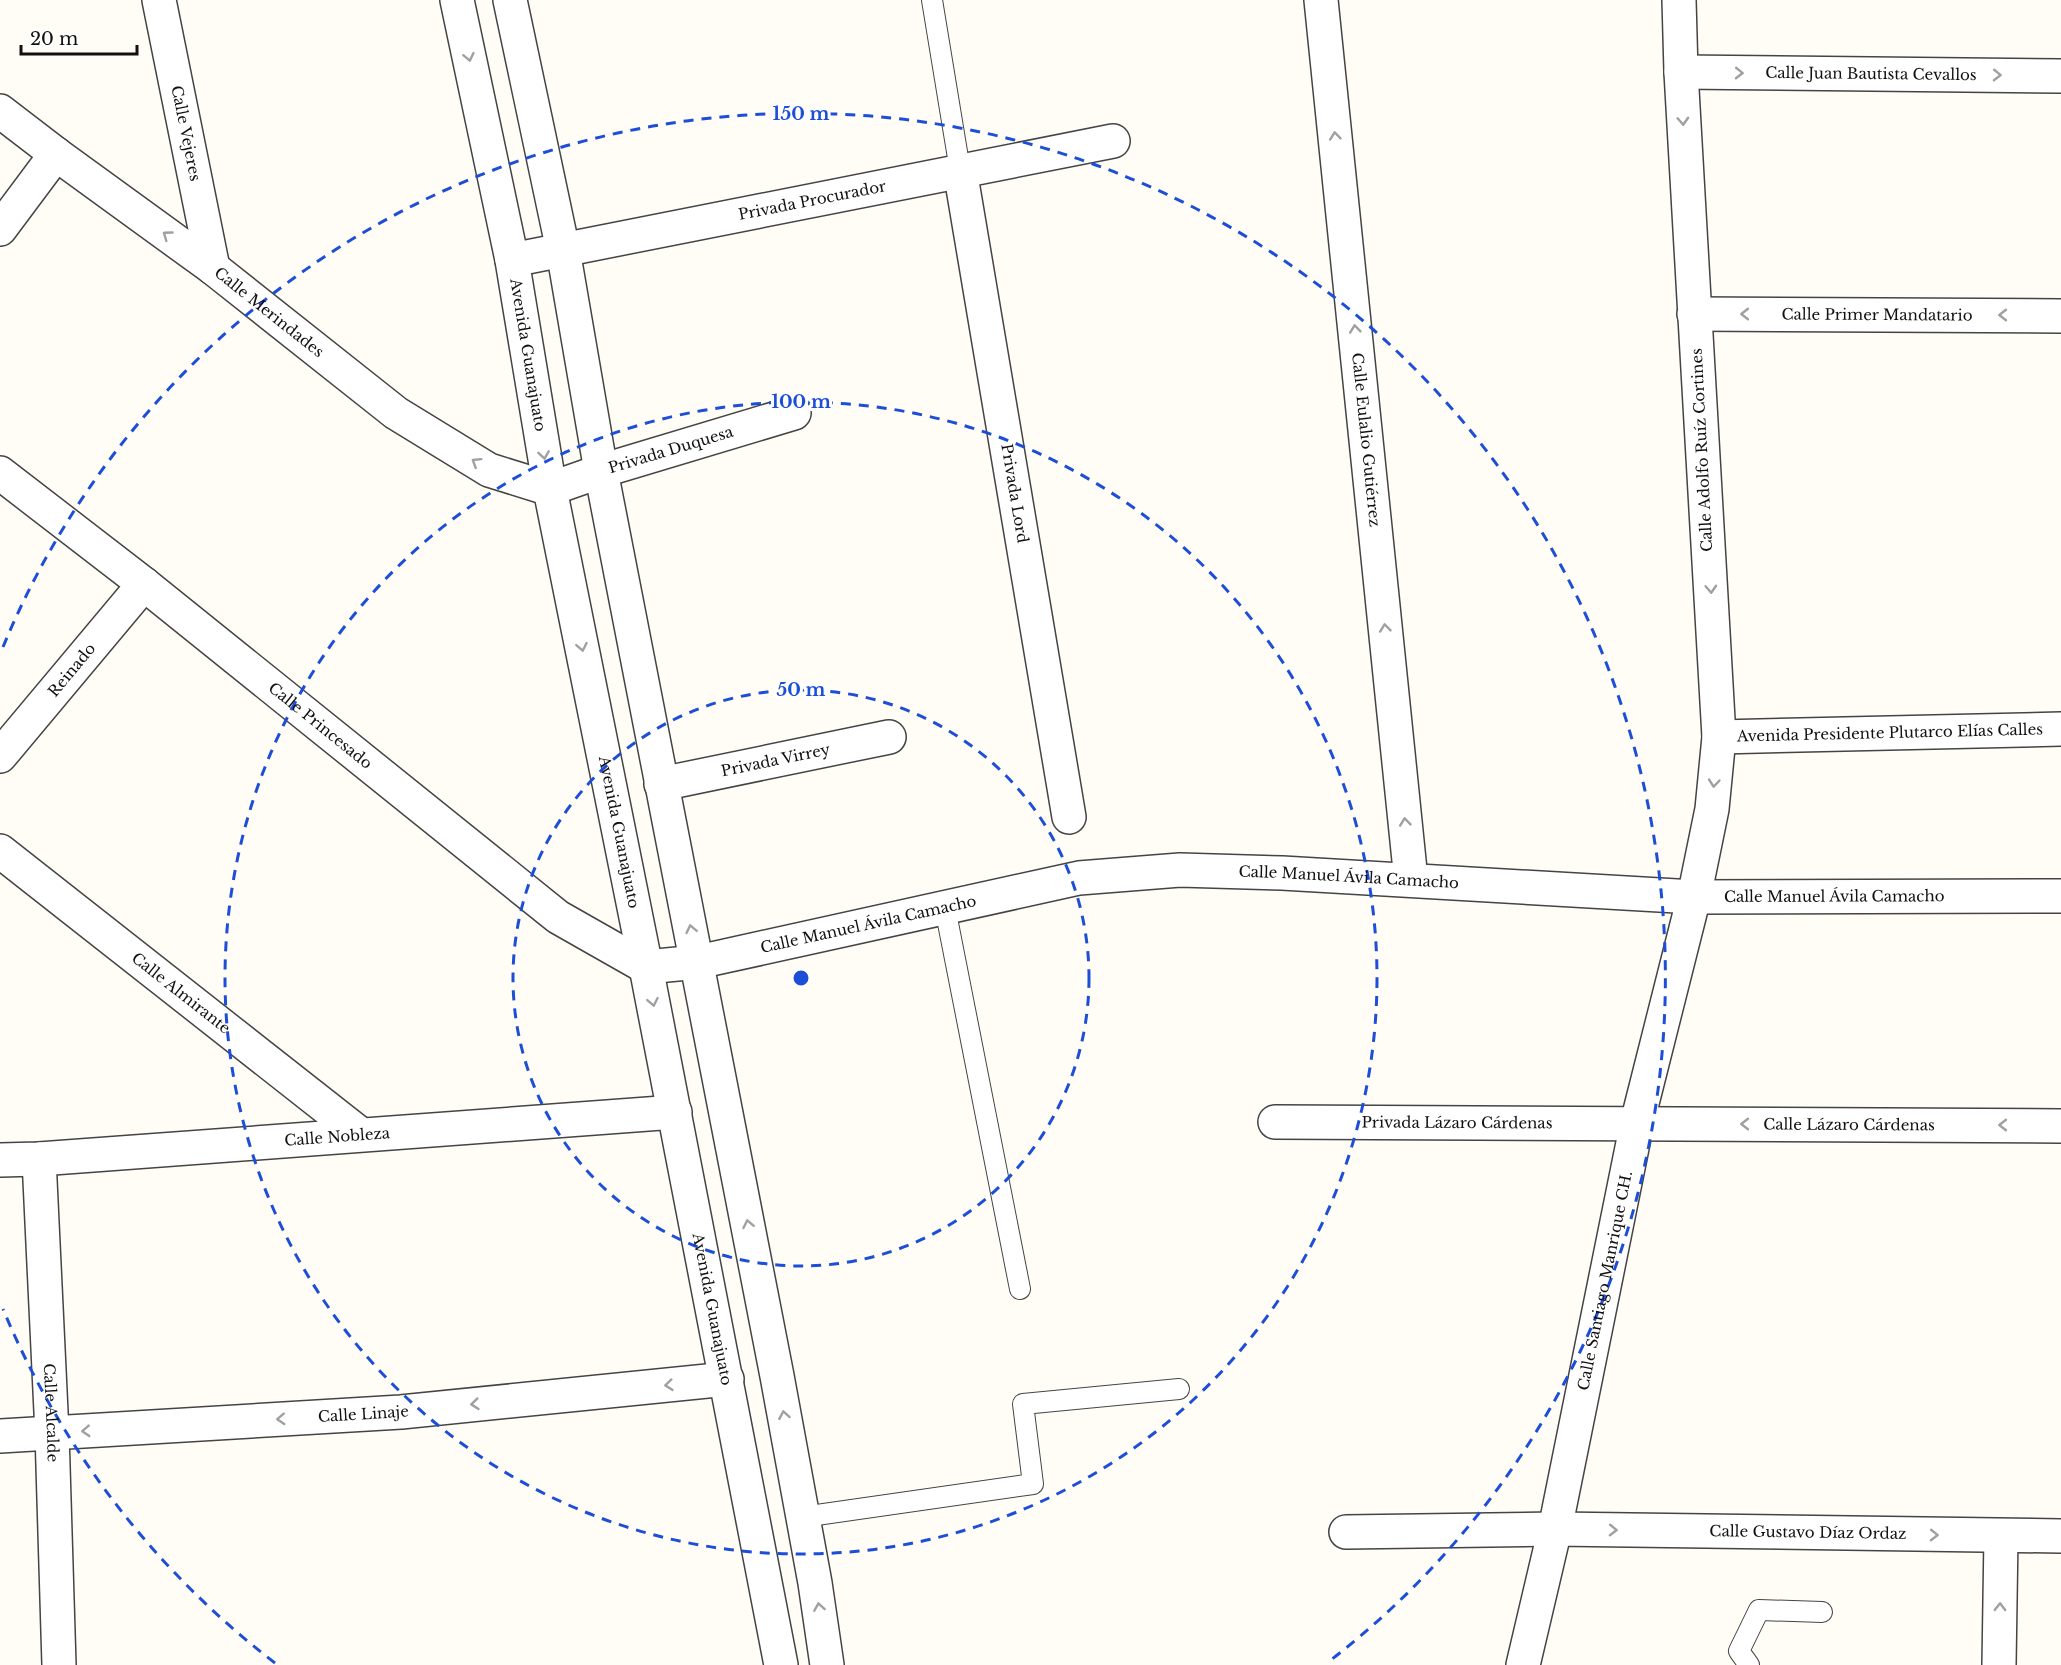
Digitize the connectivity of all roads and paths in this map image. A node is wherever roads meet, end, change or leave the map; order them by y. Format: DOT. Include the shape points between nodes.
graph roads {
  1 [pos="159,0"];
  2 [pos="457,0"];
  3 [pos="510,0"];
  4 [pos="932,0"];
  5 [pos="1321,0"];
  6 [pos="1679,0"];
  7 [pos="1681,72"];
  8 [pos="2061,76"];
  9 [pos="0,111"];
  10 [pos="1113,141"];
  11 [pos="56,154"];
  12 [pos="960,170"];
  13 [pos="0,229"];
  14 [pos="563,250"];
  15 [pos="512,260"];
  16 [pos="213,268"];
  17 [pos="1694,314"];
  18 [pos="2061,316"];
  19 [pos="794,413"];
  20 [pos="601,471"];
  21 [pos="0,473"];
  22 [pos="550,489"];
  23 [pos="144,584"];
  24 [pos="2061,729"];
  25 [pos="1719,736"];
  26 [pos="889,737"];
  27 [pos="0,756"];
  28 [pos="661,784"];
  29 [pos="1069,817"];
  30 [pos="0,851"];
  31 [pos="1411,880"];
  32 [pos="2061,896"];
  33 [pos="1694,897"];
  34 [pos="945,908"];
  35 [pos="698,962"];
  36 [pos="646,967"];
  37 [pos="675,1112"];
  38 [pos="1275,1122"];
  39 [pos="1637,1123"];
  40 [pos="2061,1125"];
  41 [pos="360,1134"];
  42 [pos="39,1159"];
  43 [pos="0,1160"];
  44 [pos="1020,1288"];
  45 [pos="727,1379"];
  46 [pos="1179,1389"];
  47 [pos="52,1433"];
  48 [pos="0,1436"];
  49 [pos="803,1517"];
  50 [pos="1555,1528"];
  51 [pos="1346,1532"];
  52 [pos="2001,1536"];
  53 [pos="2061,1536"];
  54 [pos="1822,1612"];
  55 [pos="59,1665"];
  56 [pos="781,1665"];
  57 [pos="827,1665"];
  58 [pos="1523,1665"];
  59 [pos="1749,1665"];
  60 [pos="1999,1665"];
  1 -- 16 [label="street, Calle Vejeres"];
  2 -- 15 [label="street, Avenida Guanajuato, one-way"];
  3 -- 14 [label="street"];
  4 -- 12 [label="lane"];
  31 -- 5 [label="street, Calle Eulalio Gutiérrez, one-way"];
  6 -- 7 [label="street, Calle Adolfo Ruíz Cortines"];
  7 -- 8 [label="street, Calle Juan Bautista Cevallos, one-way"];
  7 -- 17 [label="street, Calle Adolfo Ruíz Cortines, one-way"];
  9 -- 11 [label="street, Calle Merindades"];
  10 -- 12 [label="street, Privada Procurador"];
  11 -- 13 [label="street"];
  16 -- 11 [label="street, Calle Merindades, one-way"];
  12 -- 14 [label="street, Privada Procurador"];
  12 -- 29 [label="street, Privada Lord"];
  14 -- 15 [label="street, Privada Procurador"];
  14 -- 20 [label="street"];
  15 -- 22 [label="street, Avenida Guanajuato, one-way"];
  22 -- 16 [label="street, Calle Merindades, one-way" via="489,471 396,413"];
  18 -- 17 [label="street, Calle Primer Mandatario, one-way"];
  17 -- 25 [label="street, Calle Adolfo Ruíz Cortines, one-way"];
  19 -- 20 [label="street, Privada Duquesa"];
  20 -- 22 [label="street, Privada Duquesa"];
  20 -- 28 [label="street"];
  21 -- 23 [label="street, Calle Princesado"];
  22 -- 36 [label="street, Avenida Guanajuato, one-way"];
  23 -- 27 [label="street, Reinado"];
  23 -- 36 [label="street, Calle Princesado" via="558,917"];
  24 -- 25 [label="street, Avenida Presidente Plutarco Elías Calles"];
  25 -- 33 [label="street, Calle Adolfo Ruíz Cortines, one-way" via="1712,809"];
  26 -- 28 [label="street, Privada Virrey"];
  35 -- 28 [label="street, one-way"];
  30 -- 41 [label="street, Calle Almirante"];
  31 -- 33 [label="street, Calle Manuel Ávila Camacho"];
  31 -- 34 [label="street, Calle Manuel Ávila Camacho" via="1180,870 1078,878"];
  32 -- 33 [label="street, Calle Manuel Ávila Camacho"];
  33 -- 39 [label="street, Calle Santiago Manrique CH."];
  34 -- 35 [label="street, Calle Manuel Ávila Camacho"];
  34 -- 44 [label="lane"];
  35 -- 36 [label="street, Calle Manuel Ávila Camacho"];
  49 -- 35 [label="street, one-way"];
  36 -- 37 [label="street, Avenida Guanajuato, one-way"];
  37 -- 41 [label="street, Calle Nobleza"];
  37 -- 45 [label="street, Avenida Guanajuato"];
  38 -- 39 [label="street, Privada Lázaro Cárdenas"];
  40 -- 39 [label="street, Calle Lázaro Cárdenas, one-way"];
  39 -- 50 [label="street, Calle Santiago Manrique CH."];
  41 -- 42 [label="street, Calle Nobleza"];
  42 -- 43 [label="street, Calle Nobleza"];
  42 -- 47 [label="street, Calle Alcalde"];
  45 -- 47 [label="street, Calle Linaje, one-way" via="401,1412"];
  45 -- 56 [label="street, Avenida Guanajuato"];
  46 -- 49 [label="lane" via="1023,1404 1033,1484"];
  47 -- 48 [label="street, Calle Linaje"];
  47 -- 55 [label="street, Calle Alcalde"];
  57 -- 49 [label="street, one-way"];
  50 -- 51 [label="street, Calle Gustavo Díaz Ordaz"];
  50 -- 52 [label="street, Calle Gustavo Díaz Ordaz, one-way"];
  50 -- 58 [label="street, Calle Santiago Manrique CH."];
  52 -- 53 [label="street, Calle Gustavo Díaz Ordaz"];
  60 -- 52 [label="street, one-way"];
  54 -- 59 [label="lane" via="1759,1611 1739,1651"];
}
